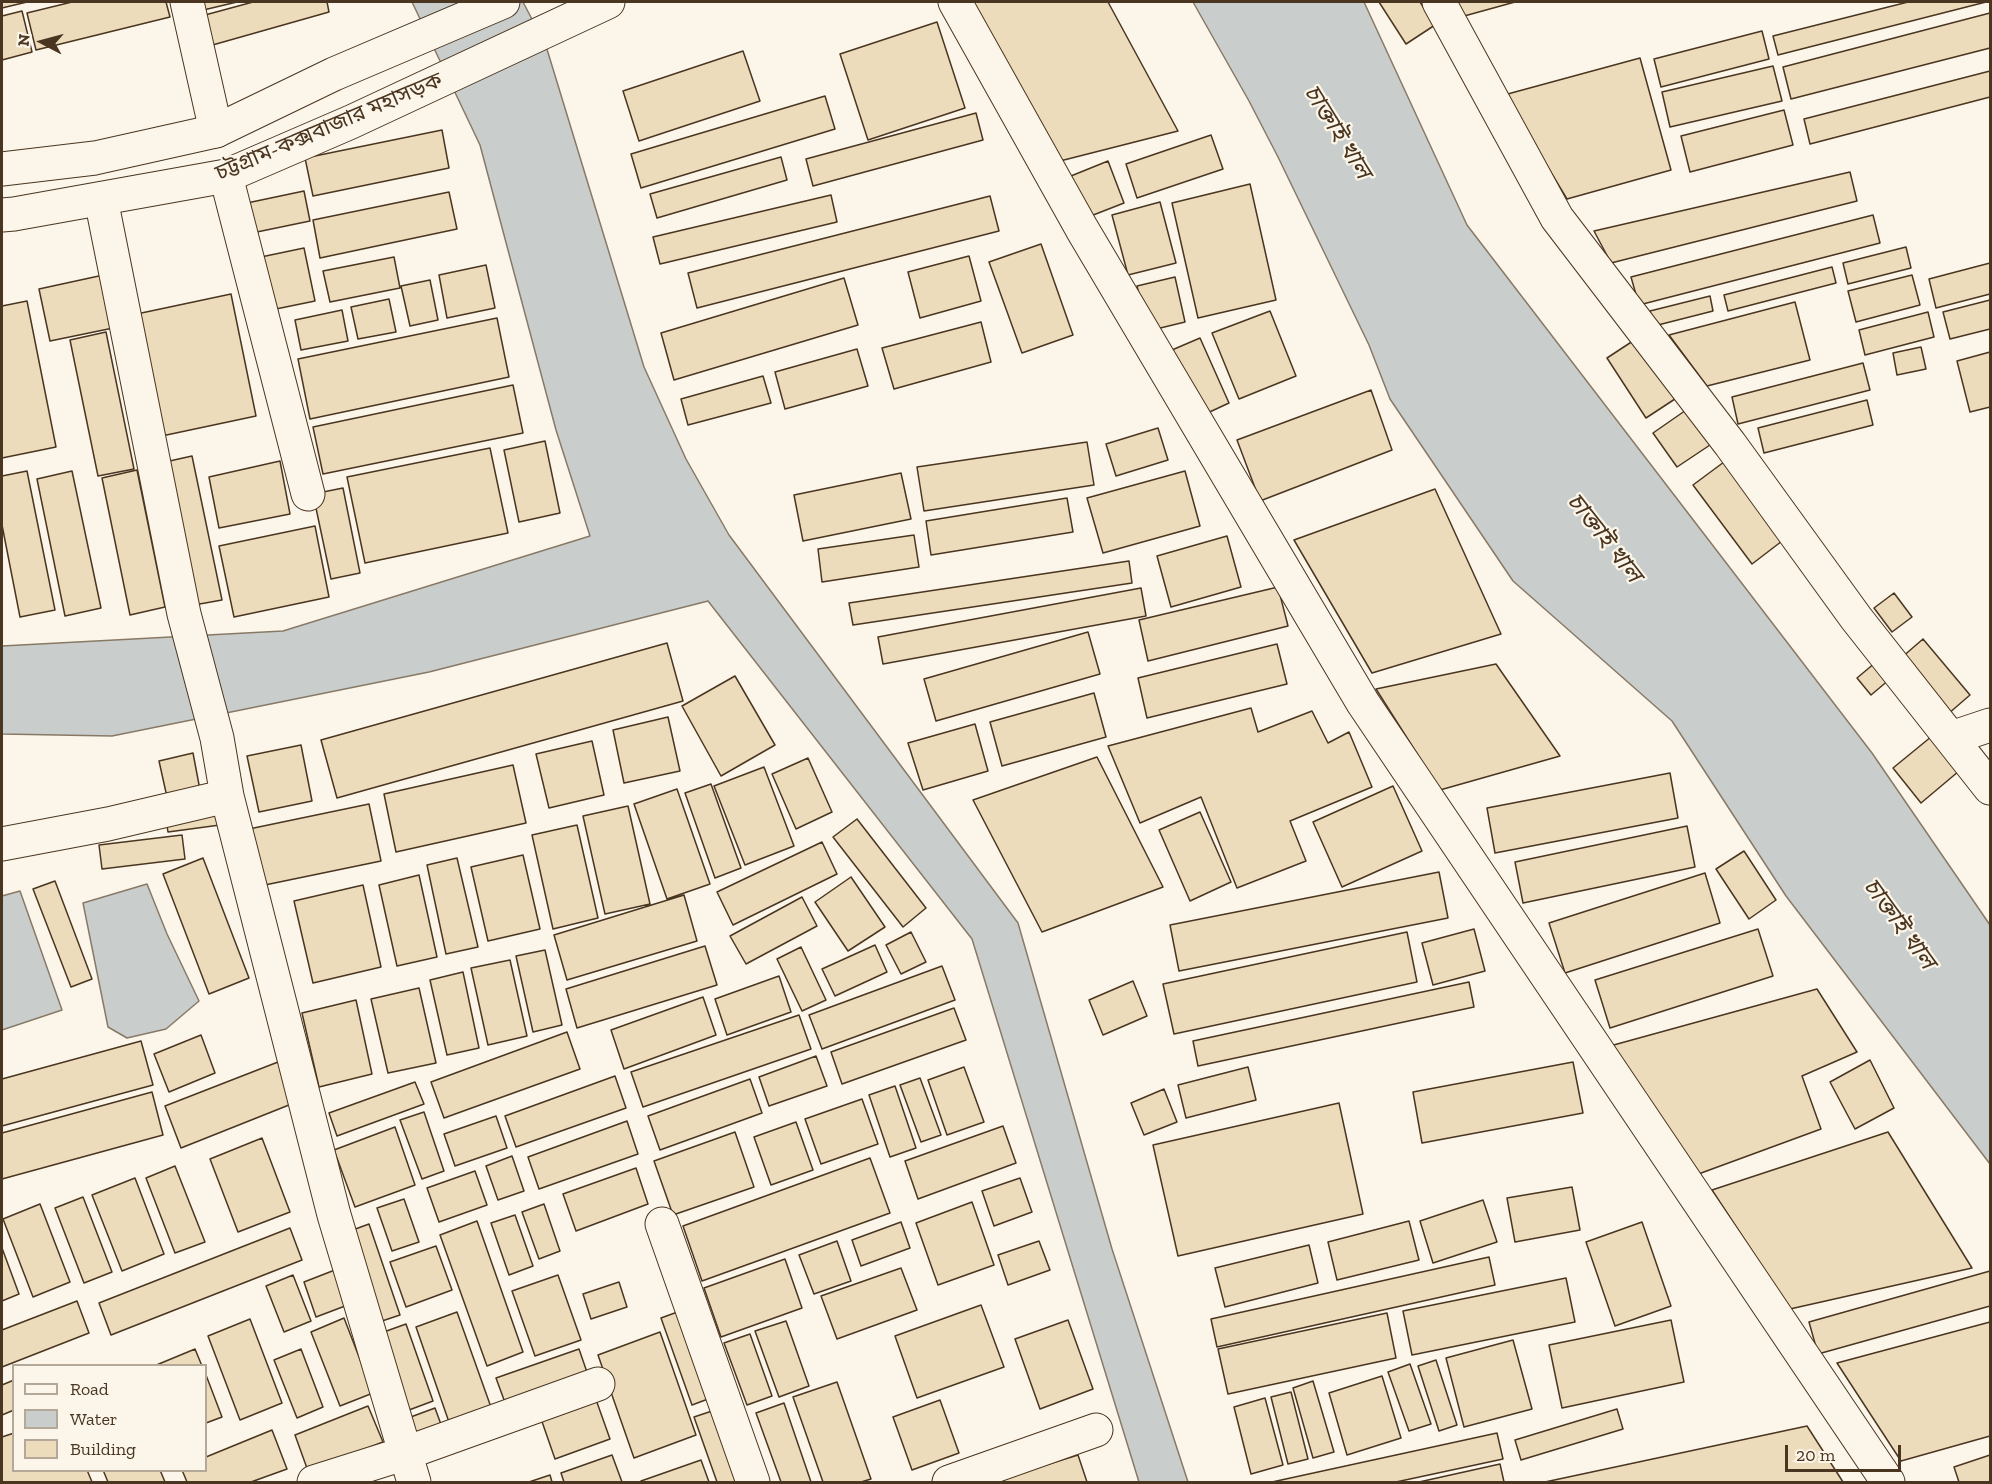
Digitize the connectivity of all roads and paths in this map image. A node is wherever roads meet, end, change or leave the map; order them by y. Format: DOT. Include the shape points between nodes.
graph roads {
  1 [pos="187,2"];
  2 [pos="503,2"];
  3 [pos="955,2"];
  4 [pos="1439,2"];
  5 [pos="605,3"];
  6 [pos="216,131"];
  7 [pos="2,169"];
  8 [pos="226,176"];
  9 [pos="101,199"];
  10 [pos="2,215"];
  11 [pos="308,494"];
  12 [pos="1990,725"];
  13 [pos="1951,738"];
  14 [pos="1990,788"];
  15 [pos="226,796"];
  16 [pos="2,844"];
  17 [pos="662,1224"];
  18 [pos="598,1384"];
  19 [pos="1096,1430"];
  20 [pos="410,1468"];
  21 [pos="314,1482"];
  22 [pos="753,1482"];
  23 [pos="950,1482"];
  24 [pos="1888,1482"];
  1 -- 6 [label="main road"];
  2 -- 6 [label="main road, চট্টগ্রাম-কক্সবাজার মহাসড়ক" via="334,74"];
  3 -- 24 [label="main road" via="1082,229 1363,704"];
  4 -- 13 [label="main road" via="1557,218 1730,444 1856,618"];
  5 -- 8 [label="main road, চট্টগ্রাম-কক্সবাজার মহাসড়ক"];
  6 -- 7 [label="main road, চট্টগ্রাম-কক্সবাজার মহাসড়ক" via="95,158"];
  8 -- 9 [label="main road, চট্টগ্রাম-কক্সবাজার মহাসড়ক"];
  8 -- 11 [label="main road"];
  9 -- 10 [label="main road, চট্টগ্রাম-কক্সবাজার মহাসড়ক"];
  9 -- 15 [label="main road" via="184,614 217,738"];
  12 -- 13 [label="main road"];
  13 -- 14 [label="main road"];
  15 -- 16 [label="main road"];
  15 -- 20 [label="main road" via="334,1215"];
  17 -- 22 [label="main road"];
  18 -- 20 [label="main road"];
  19 -- 23 [label="main road"];
  20 -- 21 [label="main road"];
}
